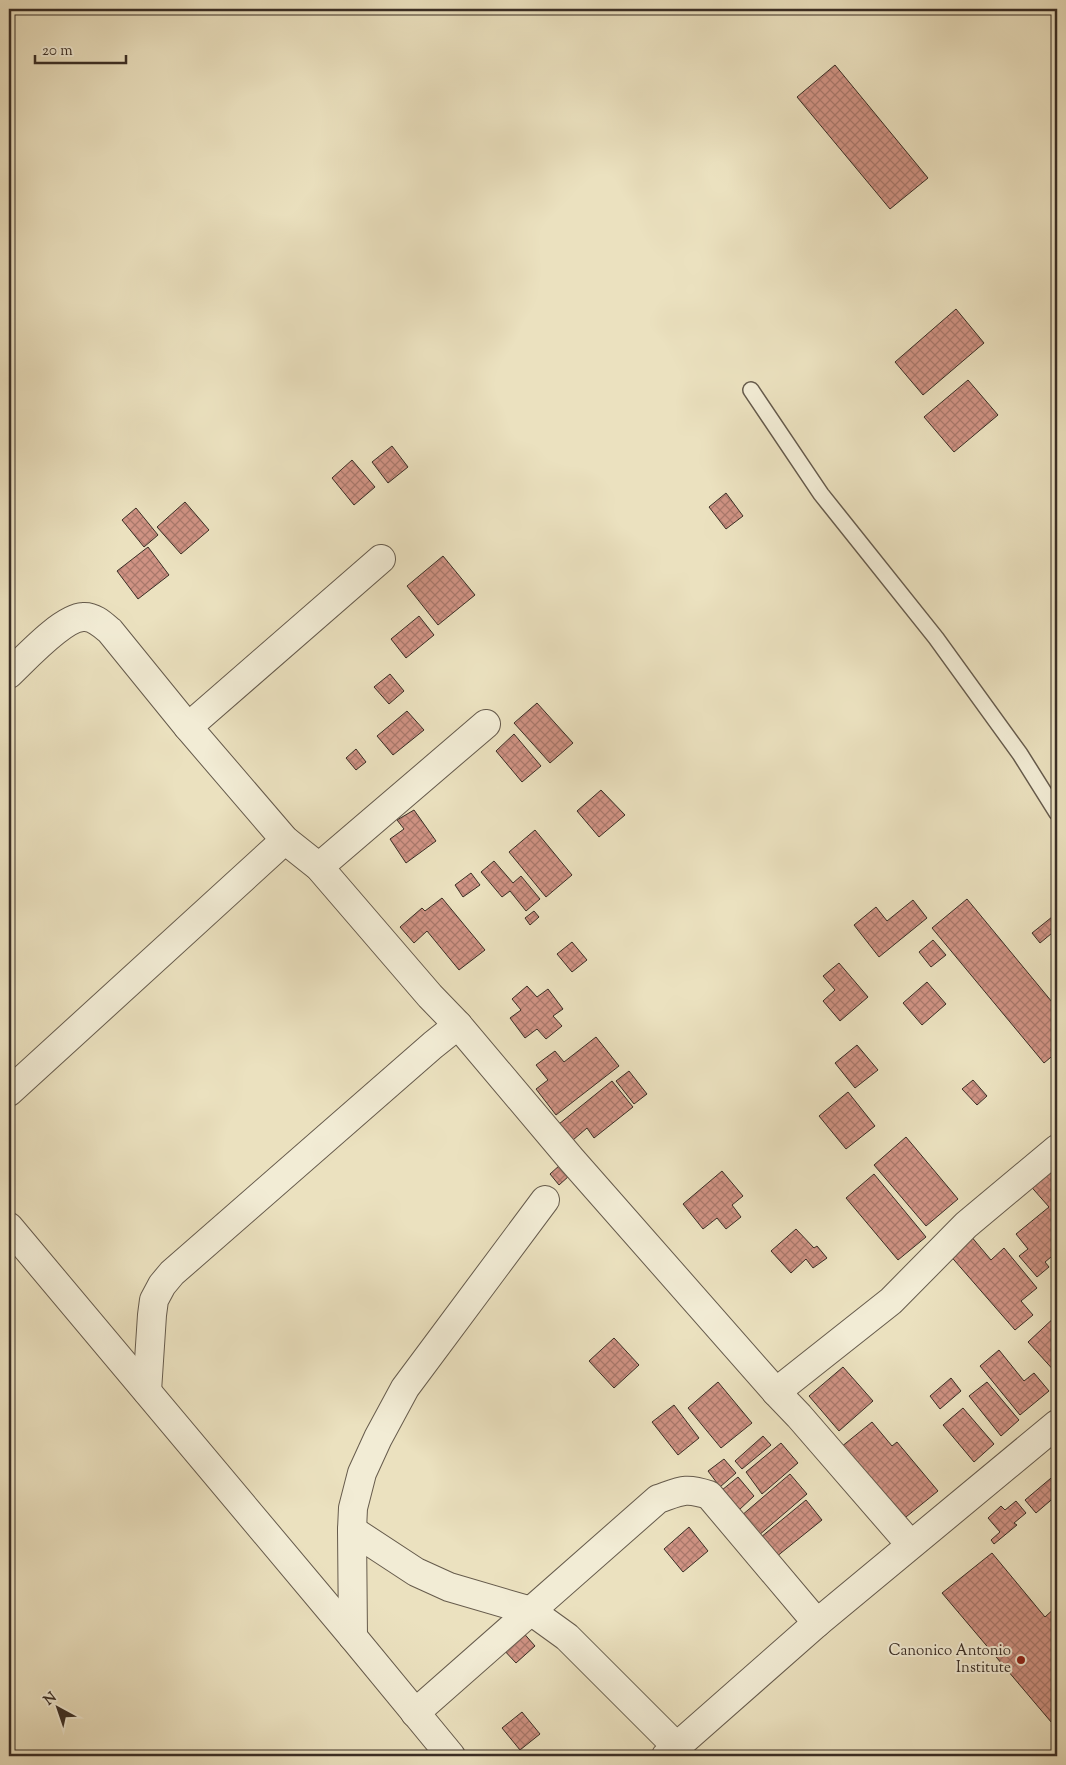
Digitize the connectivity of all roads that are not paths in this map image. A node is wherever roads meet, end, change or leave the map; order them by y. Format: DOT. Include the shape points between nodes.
graph roads {
  1 [pos="751,390"];
  2 [pos="381,559"];
  3 [pos="9,674"];
  4 [pos="486,724"];
  5 [pos="188,727"];
  6 [pos="1057,813"];
  7 [pos="285,840"];
  8 [pos="319,867"];
  9 [pos="458,1025"];
  10 [pos="9,1092"];
  11 [pos="1057,1149"];
  12 [pos="545,1200"];
  13 [pos="9,1227"];
  14 [pos="147,1391"];
  15 [pos="776,1392"];
  16 [pos="1057,1424"];
  17 [pos="352,1530"];
  18 [pos="910,1544"];
  19 [pos="531,1611"];
  20 [pos="817,1623"];
  21 [pos="353,1637"];
  22 [pos="415,1713"];
  23 [pos="672,1752"];
  24 [pos="451,1756"];
  1 -- 6 [label="lane" via="822,494 936,638 1020,754"];
  2 -- 5 [label="street"];
  3 -- 5 [label="street" via="70,619 85,616 110,631"];
  4 -- 8 [label="street"];
  5 -- 7 [label="street"];
  7 -- 8 [label="street"];
  7 -- 10 [label="street"];
  8 -- 9 [label="street"];
  9 -- 14 [label="street" via="172,1272 154,1300"];
  9 -- 15 [label="street"];
  11 -- 15 [label="street" via="966,1225 891,1301"];
  12 -- 17 [label="street" via="405,1388 362,1473 353,1508"];
  13 -- 14 [label="street"];
  14 -- 21 [label="street"];
  15 -- 18 [label="street"];
  16 -- 18 [label="street"];
  17 -- 19 [label="street" via="416,1572 449,1587"];
  17 -- 21 [label="street"];
  18 -- 20 [label="street"];
  19 -- 20 [label="street" via="658,1499 693,1490 709,1494"];
  19 -- 22 [label="street"];
  19 -- 23 [label="street" via="567,1637"];
  20 -- 23 [label="street"];
  21 -- 22 [label="street"];
  22 -- 24 [label="street"];
}
